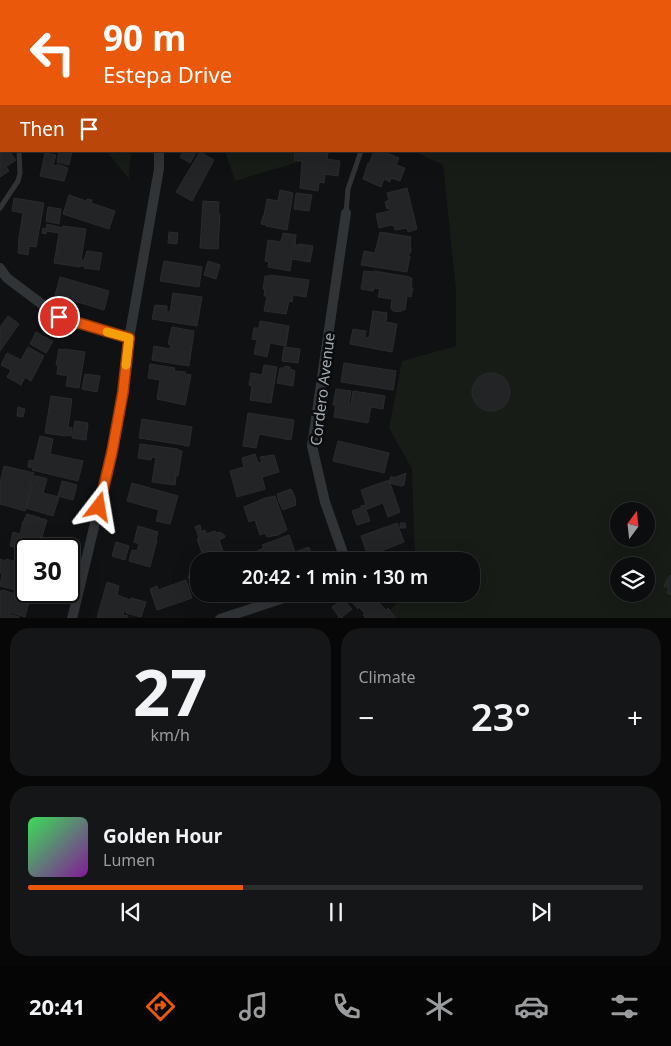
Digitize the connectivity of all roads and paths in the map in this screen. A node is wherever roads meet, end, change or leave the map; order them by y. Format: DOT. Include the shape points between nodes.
graph roads {
  1 [pos="19,152"];
  2 [pos="159,152"];
  3 [pos="362,152"];
  4 [pos="0,208"];
  5 [pos="346,213"];
  6 [pos="0,268"];
  7 [pos="4,281"];
  8 [pos="129,338"];
  9 [pos="343,552"];
  10 [pos="271,602"];
  11 [pos="72,618"];
  12 [pos="220,618"];
  1 -- 4 [label="lane" via="18,182"];
  2 -- 8 [label="street" via="159,169"];
  3 -- 5 [label="lane" via="348,189"];
  5 -- 9 [label="street, Cordero Avenue" via="312,446 325,502"];
  6 -- 7 [label="street"];
  7 -- 8 [label="street" via="59,317"];
  8 -- 11 [label="street" via="112,452"];
  10 -- 12 [label="street"];
}
